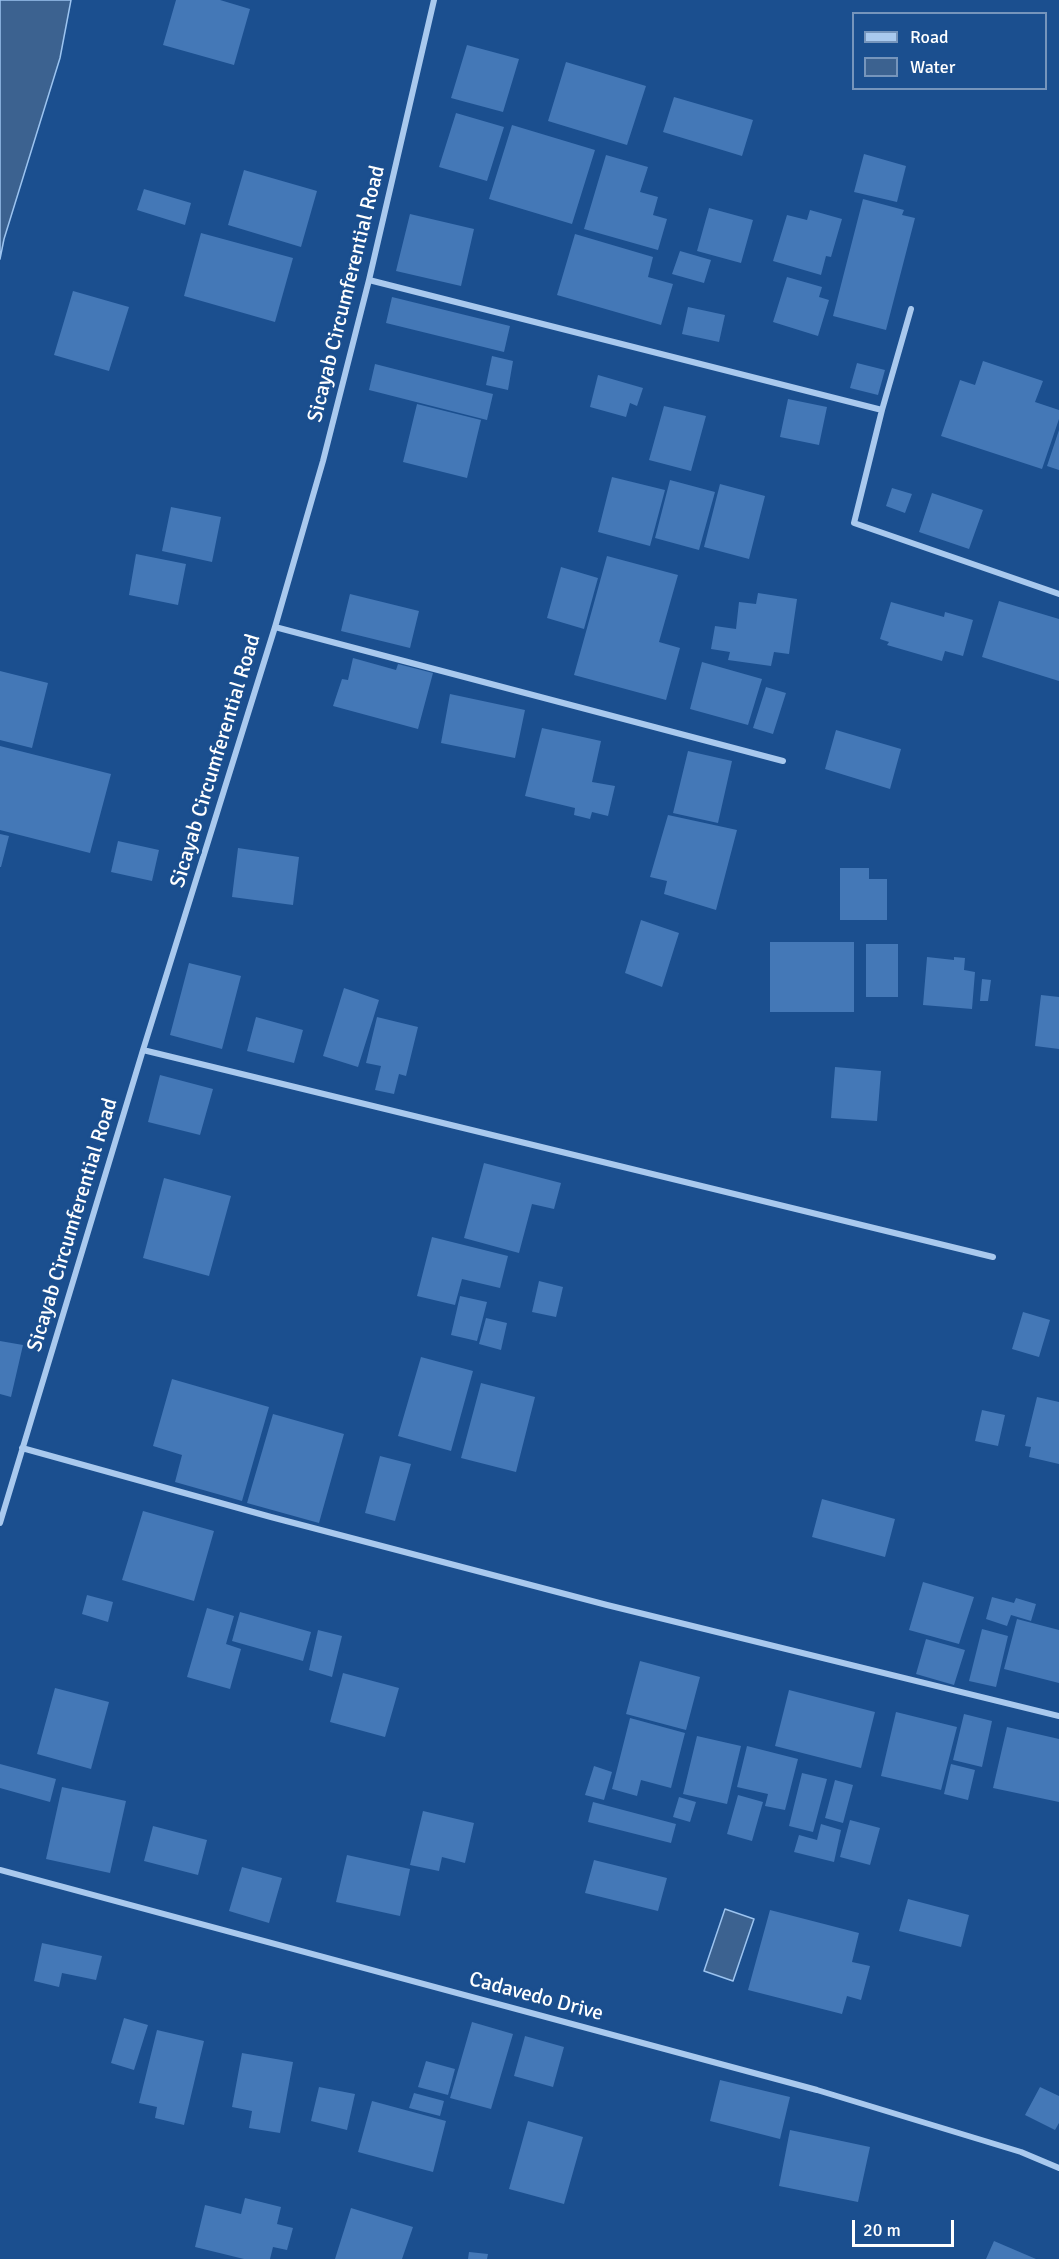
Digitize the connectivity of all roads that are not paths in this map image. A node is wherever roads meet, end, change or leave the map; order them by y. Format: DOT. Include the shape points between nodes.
graph roads {
  1 [pos="434,0"];
  2 [pos="369,280"];
  3 [pos="911,309"];
  4 [pos="882,410"];
  5 [pos="1059,594"];
  6 [pos="275,627"];
  7 [pos="783,761"];
  8 [pos="143,1050"];
  9 [pos="993,1257"];
  10 [pos="22,1448"];
  11 [pos="0,1523"];
  12 [pos="1059,1716"];
  13 [pos="0,1870"];
  14 [pos="1059,2168"];
  1 -- 2 [label="street, Sicayab Circumferential Road"];
  2 -- 4 [label="street"];
  2 -- 6 [label="street, Sicayab Circumferential Road"];
  3 -- 4 [label="street"];
  4 -- 5 [label="street" via="854,523"];
  6 -- 7 [label="street"];
  6 -- 8 [label="street, Sicayab Circumferential Road"];
  8 -- 9 [label="street"];
  8 -- 10 [label="street, Sicayab Circumferential Road"];
  10 -- 11 [label="street, Sicayab Circumferential Road"];
  10 -- 12 [label="street" via="607,1605"];
  13 -- 14 [label="street, Cadavedo Drive" via="817,2091 1021,2152"];
}
